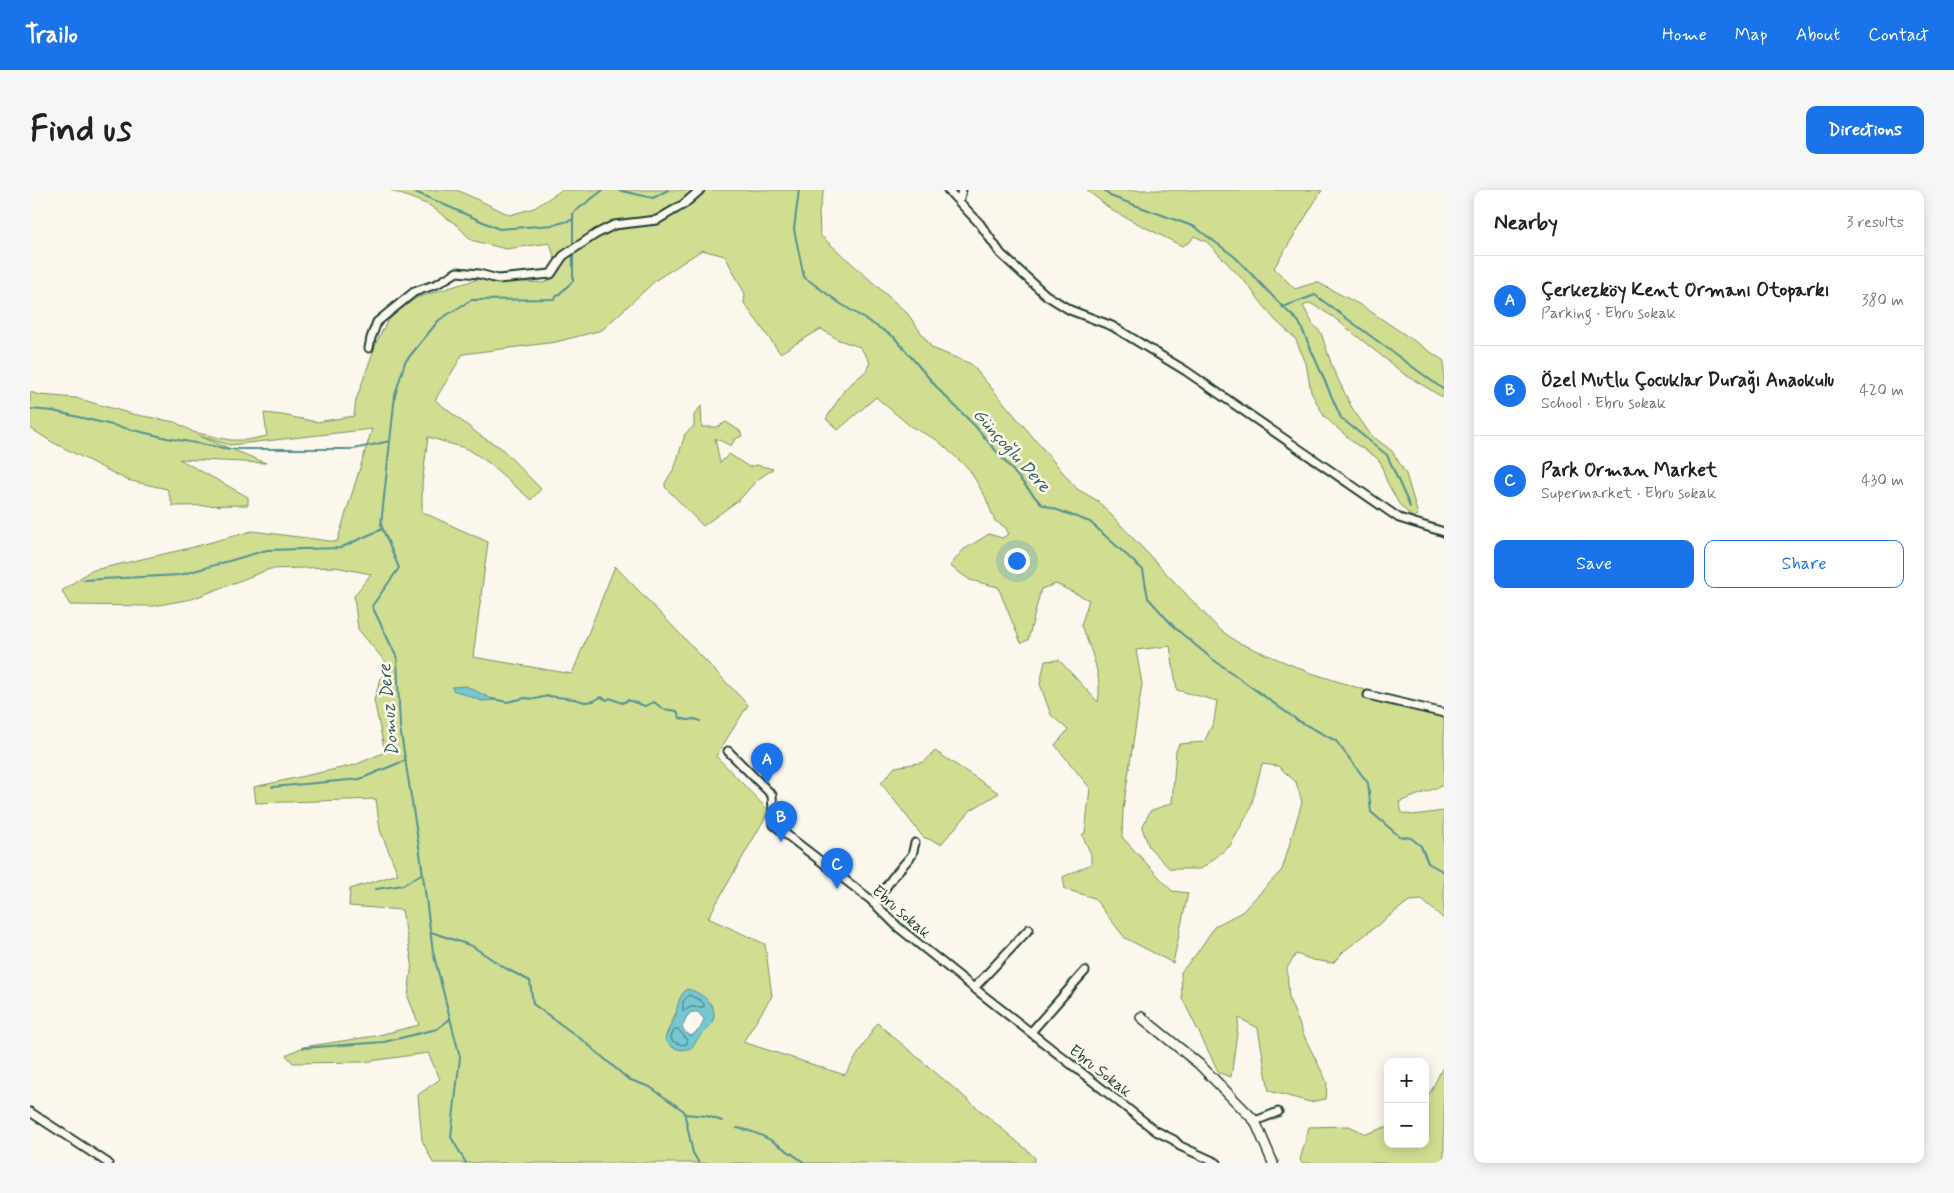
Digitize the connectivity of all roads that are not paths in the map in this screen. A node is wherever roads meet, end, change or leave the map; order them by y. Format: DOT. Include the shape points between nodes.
graph roads {
  1 [pos="700,190"];
  2 [pos="962,190"];
  3 [pos="951,191"];
  4 [pos="959,202"];
  5 [pos="369,348"];
  6 [pos="1444,532"];
  7 [pos="1368,695"];
  8 [pos="1444,713"];
  9 [pos="728,751"];
  10 [pos="915,843"];
  11 [pos="874,904"];
  12 [pos="1029,929"];
  13 [pos="1085,971"];
  14 [pos="974,988"];
  15 [pos="1141,1017"];
  16 [pos="1031,1032"];
  17 [pos="30,1112"];
  18 [pos="1278,1112"];
  19 [pos="1255,1121"];
  20 [pos="108,1163"];
  21 [pos="1217,1163"];
  22 [pos="1273,1163"];
  1 -- 5 [label="street" via="657,220 614,225 596,234 563,256 551,274 498,279 457,272 414,292 377,322"];
  2 -- 4 [label="street"];
  3 -- 4 [label="street"];
  4 -- 6 [label="street" via="980,224 1001,254 1046,295 1070,310 1112,326 1186,371 1399,518"];
  7 -- 8 [label="street"];
  9 -- 11 [label="street, Ebru sokak" via="772,795 774,824"];
  10 -- 11 [label="street" via="912,855"];
  11 -- 14 [label="street, Ebru sokak"];
  12 -- 14 [label="street"];
  13 -- 16 [label="street"];
  14 -- 16 [label="street, Ebru Sokak"];
  15 -- 19 [label="street" via="1199,1064"];
  16 -- 21 [label="street, Ebru Sokak" via="1156,1131"];
  17 -- 20 [label="street"];
  18 -- 19 [label="street"];
  19 -- 22 [label="street"];
}
